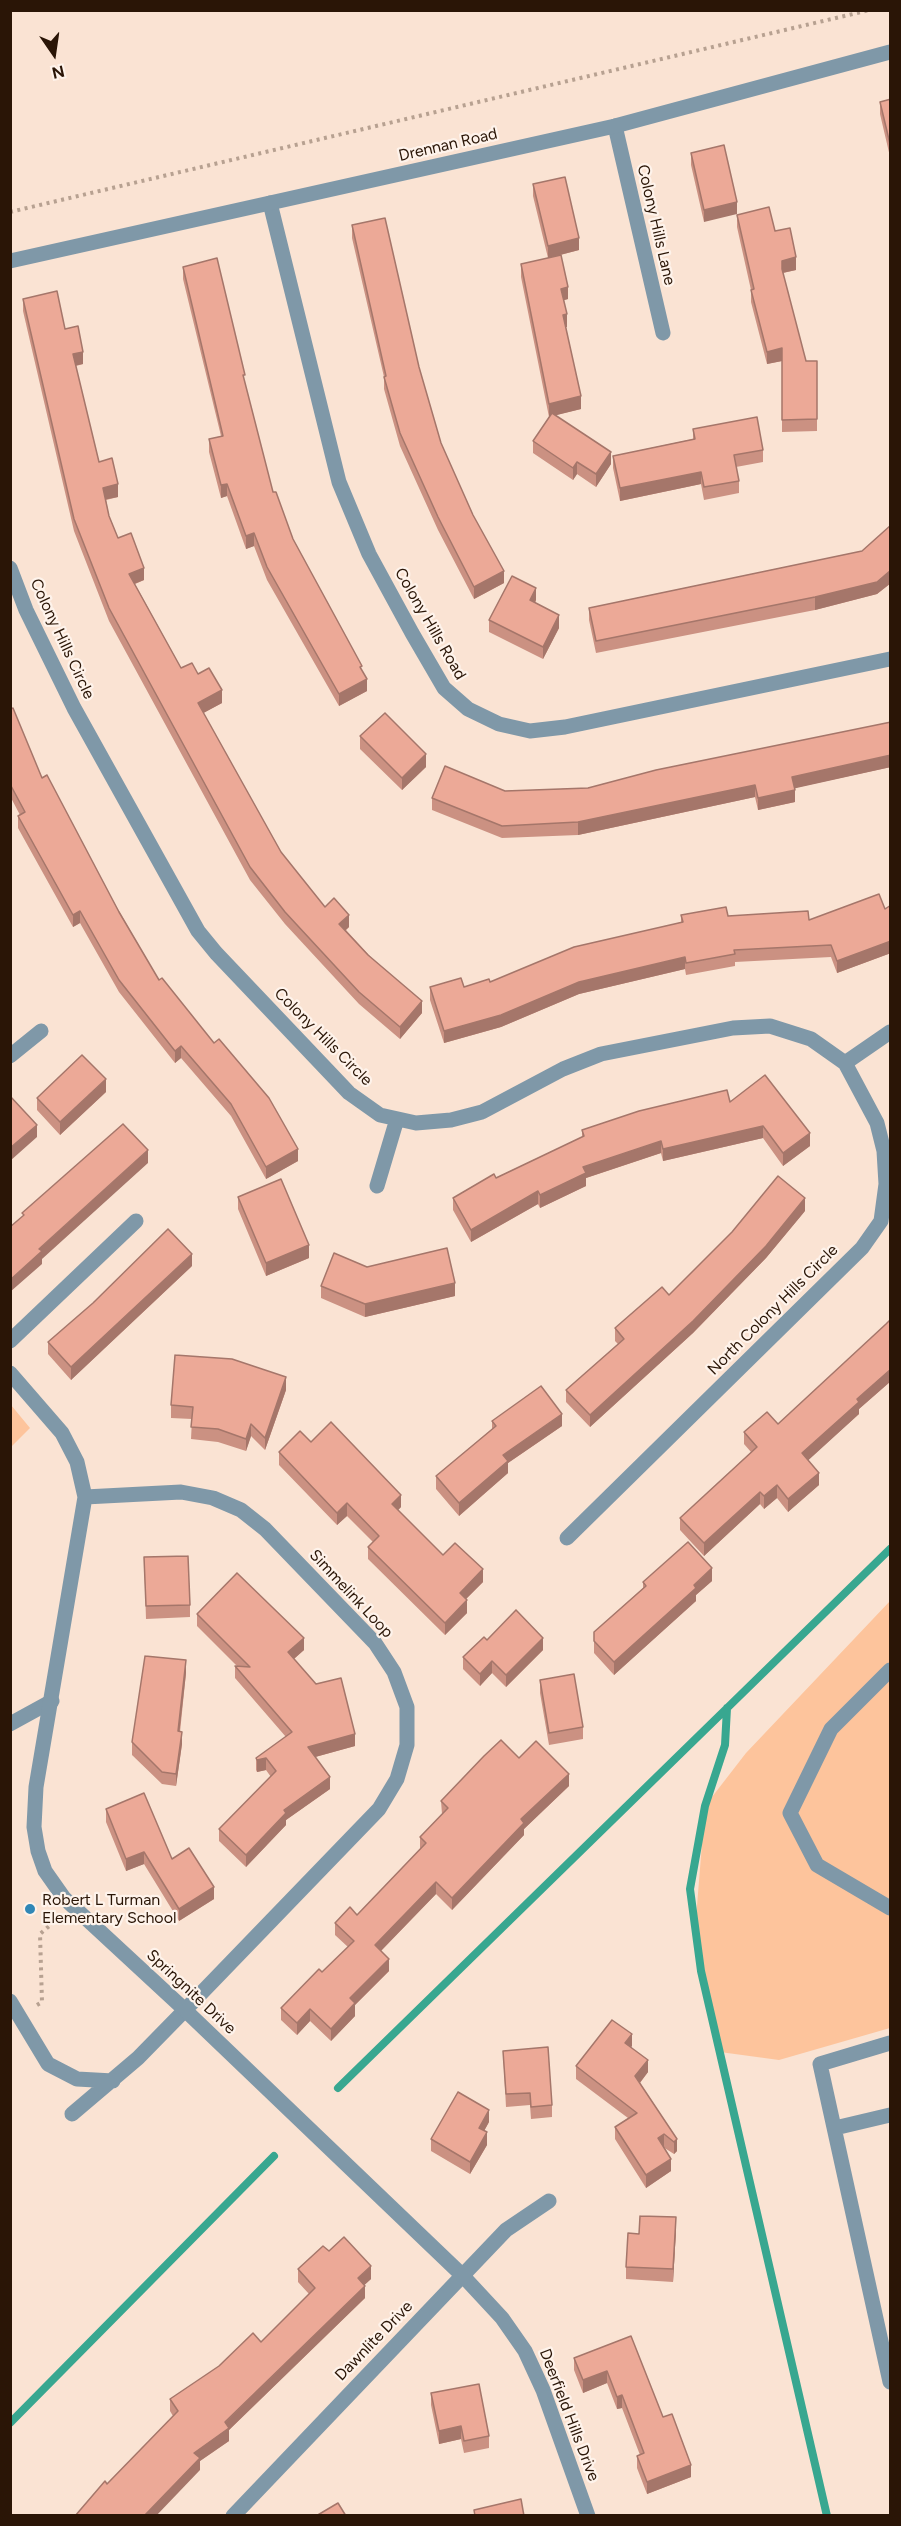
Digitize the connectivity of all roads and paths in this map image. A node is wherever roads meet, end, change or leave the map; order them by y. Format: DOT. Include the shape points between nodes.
graph roads {
  1 [pos="870,10"];
  2 [pos="891,52"];
  3 [pos="615,126"];
  4 [pos="270,203"];
  5 [pos="10,212"];
  6 [pos="10,261"];
  7 [pos="663,333"];
  8 [pos="10,568"];
  9 [pos="891,659"];
  10 [pos="41,1031"];
  11 [pos="891,1032"];
  12 [pos="10,1056"];
  13 [pos="845,1063"];
  14 [pos="397,1119"];
  15 [pos="377,1186"];
  16 [pos="135,1221"];
  17 [pos="10,1341"];
  18 [pos="10,1372"];
  19 [pos="85,1497"];
  20 [pos="567,1538"];
  21 [pos="891,1670"];
  22 [pos="52,1701"];
  23 [pos="10,1724"];
  24 [pos="891,1908"];
  25 [pos="55,1921"];
  26 [pos="10,2001"];
  27 [pos="185,2010"];
  28 [pos="19,2016"];
  29 [pos="891,2043"];
  30 [pos="113,2081"];
  31 [pos="72,2114"];
  32 [pos="891,2115"];
  33 [pos="835,2128"];
  34 [pos="549,2201"];
  35 [pos="463,2276"];
  36 [pos="890,2380"];
  37 [pos="233,2516"];
  38 [pos="588,2516"];
  1 -- 5 [label="path"];
  2 -- 3 [label="street, Drennan Road"];
  3 -- 4 [label="street, Drennan Road"];
  3 -- 7 [label="street, Colony Hills Lane"];
  4 -- 6 [label="street, Drennan Road"];
  4 -- 9 [label="street, Colony Hills Road" via="339,482 369,554 412,633 444,688 468,709 499,724 530,731 565,727"];
  8 -- 14 [label="street, Colony Hills Circle" via="74,708 198,931 349,1093 380,1116"];
  10 -- 12 [label="street"];
  11 -- 13 [label="street"];
  13 -- 14 [label="street, Colony Hills Circle" via="811,1039 770,1026 733,1028 601,1054 563,1068 482,1112 416,1124"];
  13 -- 20 [label="street, North Colony Hills Circle" via="877,1123 885,1151 881,1221 862,1248"];
  14 -- 15 [label="street"];
  16 -- 17 [label="street"];
  18 -- 19 [label="street, Springnite Drive" via="62,1433 77,1462"];
  19 -- 22 [label="street, Springnite Drive"];
  19 -- 27 [label="street, Simmelink Loop" via="181,1492 213,1498 241,1510 265,1529 375,1643 394,1672 407,1707 407,1745 397,1779 379,1809"];
  21 -- 24 [label="street" via="831,1729 790,1813 817,1865"];
  22 -- 23 [label="street"];
  22 -- 27 [label="street, Springnite Drive" via="36,1787 34,1827 45,1871 64,1898"];
  25 -- 28 [label="path" via="40,1934 42,2002"];
  26 -- 28 [label="street"];
  27 -- 30 [label="street, Simmelink Loop"];
  27 -- 35 [label="street, Springnite Drive"];
  28 -- 30 [label="street" via="48,2064 77,2079"];
  29 -- 33 [label="street" via="820,2064"];
  30 -- 31 [label="street, Simmelink Loop"];
  32 -- 33 [label="street"];
  33 -- 36 [label="street"];
  34 -- 35 [label="street, Dawnlite Drive" via="506,2230"];
  35 -- 37 [label="street, Dawnlite Drive"];
  35 -- 38 [label="street, Deerfield Hills Drive" via="502,2318 525,2351"];
}
